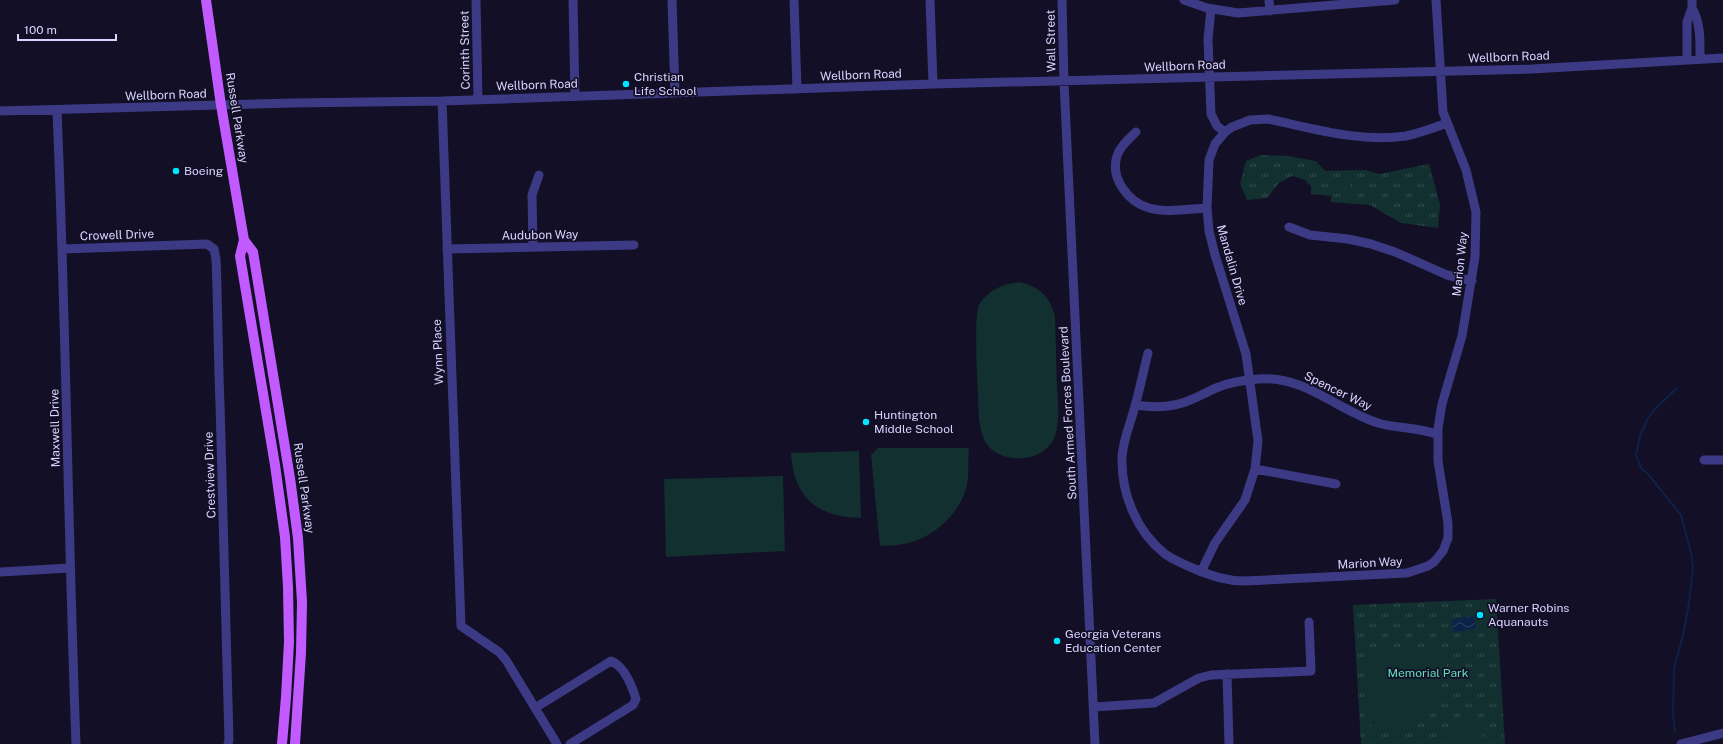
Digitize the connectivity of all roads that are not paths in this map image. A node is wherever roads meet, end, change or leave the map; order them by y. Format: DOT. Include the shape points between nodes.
graph roads {
  1 [pos="206,0"];
  2 [pos="476,0"];
  3 [pos="573,0"];
  4 [pos="672,0"];
  5 [pos="794,0"];
  6 [pos="930,0"];
  7 [pos="1062,0"];
  8 [pos="1184,0"];
  9 [pos="1269,0"];
  10 [pos="1395,0"];
  11 [pos="1436,0"];
  12 [pos="1363,1"];
  13 [pos="1692,4"];
  14 [pos="1211,10"];
  15 [pos="1270,12"];
  16 [pos="1723,58"];
  17 [pos="1687,59"];
  18 [pos="1700,59"];
  19 [pos="1442,71"];
  20 [pos="1209,77"];
  21 [pos="1064,82"];
  22 [pos="933,84"];
  23 [pos="797,89"];
  24 [pos="675,93"];
  25 [pos="575,96"];
  26 [pos="478,99"];
  27 [pos="442,101"];
  28 [pos="221,106"];
  29 [pos="0,111"];
  30 [pos="57,111"];
  31 [pos="1447,123"];
  32 [pos="1136,132"];
  33 [pos="1225,132"];
  34 [pos="539,175"];
  35 [pos="1207,208"];
  36 [pos="1289,227"];
  37 [pos="244,240"];
  38 [pos="172,245"];
  39 [pos="634,245"];
  40 [pos="533,247"];
  41 [pos="63,249"];
  42 [pos="447,249"];
  43 [pos="1472,281"];
  44 [pos="1148,353"];
  45 [pos="1249,380"];
  46 [pos="1135,405"];
  47 [pos="1438,435"];
  48 [pos="1704,460"];
  49 [pos="1723,460"];
  50 [pos="1255,469"];
  51 [pos="1336,484"];
  52 [pos="70,568"];
  53 [pos="0,572"];
  54 [pos="1201,572"];
  55 [pos="1309,622"];
  56 [pos="1227,674"];
  57 [pos="1094,707"];
  58 [pos="535,708"];
  59 [pos="1723,733"];
  60 [pos="76,744"];
  61 [pos="228,744"];
  62 [pos="282,744"];
  63 [pos="294,744"];
  64 [pos="557,744"];
  65 [pos="570,744"];
  66 [pos="1095,744"];
  67 [pos="1229,744"];
  68 [pos="1681,744"];
  1 -- 28 [label="main road, Russell Parkway"];
  2 -- 26 [label="street, Corinth Street"];
  3 -- 25 [label="street"];
  4 -- 24 [label="street"];
  5 -- 23 [label="street"];
  6 -- 22 [label="street"];
  7 -- 21 [label="street, Wall Street"];
  8 -- 14 [label="street"];
  9 -- 15 [label="street"];
  10 -- 12 [label="street"];
  11 -- 19 [label="street, Marion Way"];
  12 -- 15 [label="street"];
  13 -- 17 [label="street" via="1687,22"];
  13 -- 18 [label="street" via="1699,29"];
  14 -- 15 [label="street" via="1238,13"];
  14 -- 20 [label="street" via="1208,39"];
  16 -- 18 [label="street, Wellborn Road"];
  17 -- 18 [label="street, Wellborn Road"];
  17 -- 19 [label="street, Wellborn Road"];
  19 -- 20 [label="street, Wellborn Road"];
  19 -- 31 [label="street, Marion Way" via="1443,106"];
  20 -- 21 [label="street, Wellborn Road"];
  20 -- 33 [label="street" via="1211,114 1217,126"];
  21 -- 22 [label="street, Wellborn Road"];
  21 -- 57 [label="street, South Armed Forces Boulevard"];
  22 -- 23 [label="street, Wellborn Road"];
  23 -- 24 [label="street, Wellborn Road"];
  24 -- 25 [label="street, Wellborn Road"];
  25 -- 26 [label="street, Wellborn Road"];
  26 -- 27 [label="street, Wellborn Road"];
  27 -- 28 [label="street, Wellborn Road"];
  27 -- 42 [label="street, Wynn Place"];
  28 -- 30 [label="street, Wellborn Road"];
  28 -- 37 [label="main road, Russell Parkway"];
  29 -- 30 [label="street, Wellborn Road"];
  30 -- 41 [label="street, Maxwell Drive"];
  31 -- 33 [label="street, Mandalin Drive" via="1416,134 1382,138 1268,119 1250,120"];
  31 -- 43 [label="street, Marion Way" via="1466,170 1476,212"];
  32 -- 35 [label="street" via="1117,155 1115,167 1117,178 1130,197 1138,204 1159,210"];
  33 -- 35 [label="street, Mandalin Drive" via="1209,160"];
  34 -- 40 [label="street" via="532,195"];
  35 -- 45 [label="street, Mandalin Drive" via="1212,243 1242,340"];
  36 -- 43 [label="street" via="1310,235 1371,244 1447,275"];
  37 -- 62 [label="main road, Russell Parkway" via="240,256 279,485 287,567 289,642"];
  37 -- 63 [label="main road, Russell Parkway" via="253,252 296,517 302,627"];
  38 -- 41 [label="street, Crowell Drive"];
  38 -- 61 [label="street, Crestview Drive" via="207,244 214,249 216,259 228,634"];
  39 -- 40 [label="street, Audubon Way"];
  40 -- 42 [label="street, Audubon Way"];
  41 -- 52 [label="street, Maxwell Drive"];
  42 -- 58 [label="street, Wynn Place" via="461,626 506,660"];
  43 -- 47 [label="street, Marion Way" via="1462,336 1442,404"];
  44 -- 46 [label="street, Marion Way"];
  45 -- 46 [label="street, Spencer Way" via="1229,383 1176,405 1152,408"];
  45 -- 47 [label="street, Spencer Way" via="1270,378 1294,383 1376,423"];
  45 -- 50 [label="street, Mandalin Drive" via="1257,429 1258,450"];
  46 -- 54 [label="street, Marion Way" via="1122,455 1124,477 1133,513 1144,532 1166,554"];
  47 -- 54 [label="street, Marion Way" via="1439,468 1448,538 1439,557 1428,566 1414,572 1399,574 1245,581 1220,579"];
  48 -- 49 [label="street"];
  50 -- 51 [label="street"];
  50 -- 54 [label="street, Mandalin Drive" via="1245,500 1215,543"];
  52 -- 53 [label="street"];
  52 -- 60 [label="street, Maxwell Drive"];
  55 -- 56 [label="street" via="1311,671"];
  56 -- 57 [label="street" via="1199,678 1154,702"];
  56 -- 67 [label="street"];
  57 -- 66 [label="street, South Armed Forces Boulevard"];
  58 -- 64 [label="street, Wynn Place"];
  58 -- 65 [label="street" via="611,661 618,664 633,688 636,699 633,705"];
  59 -- 68 [label="street"];
}
